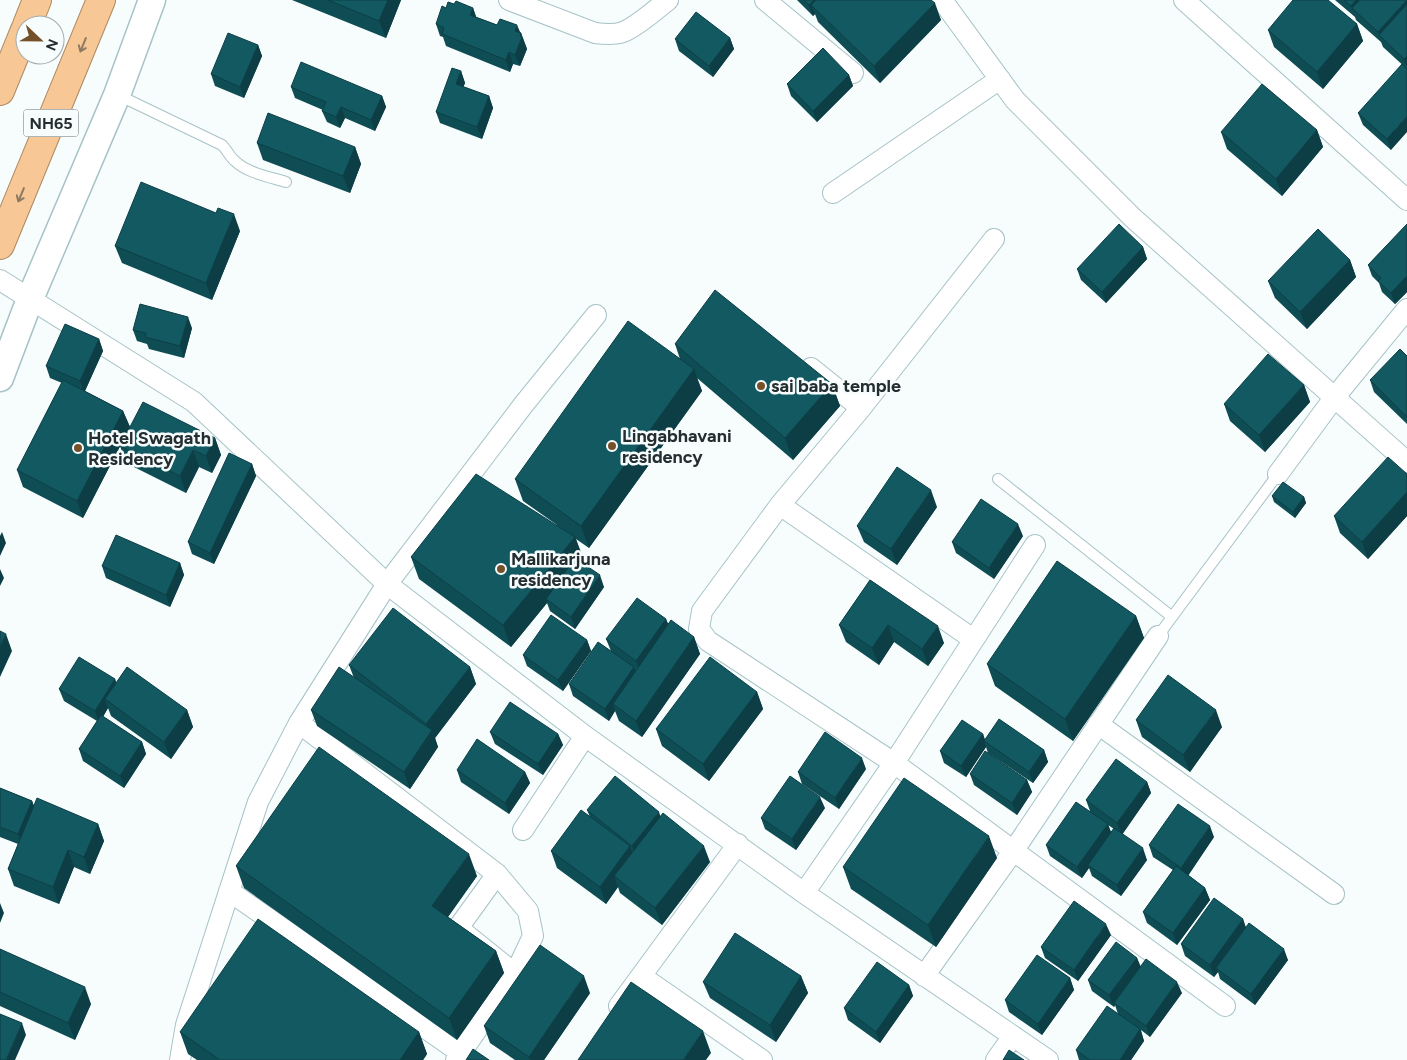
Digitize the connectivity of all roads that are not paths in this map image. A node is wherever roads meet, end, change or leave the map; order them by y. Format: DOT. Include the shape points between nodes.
graph roads {
  1 [pos="37,0"];
  2 [pos="101,0"];
  3 [pos="152,0"];
  4 [pos="510,0"];
  5 [pos="668,0"];
  6 [pos="764,0"];
  7 [pos="942,0"];
  8 [pos="1184,0"];
  9 [pos="31,15"];
  10 [pos="15,54"];
  11 [pos="853,74"];
  12 [pos="1000,79"];
  13 [pos="0,91"];
  14 [pos="117,95"];
  15 [pos="286,182"];
  16 [pos="833,193"];
  17 [pos="1407,200"];
  18 [pos="994,239"];
  19 [pos="0,245"];
  20 [pos="0,280"];
  21 [pos="30,299"];
  22 [pos="1407,309"];
  23 [pos="596,315"];
  24 [pos="800,360"];
  25 [pos="0,378"];
  26 [pos="1334,398"];
  27 [pos="861,408"];
  28 [pos="1407,462"];
  29 [pos="1278,474"];
  30 [pos="998,479"];
  31 [pos="780,505"];
  32 [pos="1035,545"];
  33 [pos="379,578"];
  34 [pos="1171,616"];
  35 [pos="1158,636"];
  36 [pos="973,639"];
  37 [pos="299,723"];
  38 [pos="1098,724"];
  39 [pos="585,736"];
  40 [pos="894,763"];
  41 [pos="523,830"];
  42 [pos="738,844"];
  43 [pos="1014,850"];
  44 [pos="497,874"];
  45 [pos="229,891"];
  46 [pos="804,893"];
  47 [pos="1334,894"];
  48 [pos="515,974"];
  49 [pos="641,976"];
  50 [pos="924,976"];
  51 [pos="1225,1006"];
  52 [pos="608,1022"];
  53 [pos="1013,1036"];
  54 [pos="458,1056"];
  55 [pos="180,1060"];
  56 [pos="762,1060"];
  57 [pos="996,1060"];
  58 [pos="1048,1060"];
  1 -- 9 [label="highway"];
  2 -- 19 [label="highway, NH65, one-way"];
  3 -- 14 [label="street"];
  4 -- 5 [label="street" via="604,34 622,32"];
  6 -- 11 [label="street"];
  7 -- 12 [label="street"];
  8 -- 17 [label="street"];
  10 -- 13 [label="highway"];
  12 -- 16 [label="street"];
  12 -- 26 [label="street" via="1015,100 1133,218"];
  14 -- 15 [label="lane" via="222,146 245,168"];
  14 -- 21 [label="street"];
  18 -- 27 [label="street"];
  20 -- 21 [label="street"];
  21 -- 25 [label="street"];
  21 -- 33 [label="street" via="194,402"];
  22 -- 26 [label="street"];
  23 -- 33 [label="street"];
  24 -- 27 [label="street"];
  26 -- 28 [label="street"];
  26 -- 29 [label="street"];
  27 -- 31 [label="street"];
  29 -- 34 [label="lane"];
  30 -- 34 [label="lane"];
  31 -- 36 [label="street"];
  31 -- 40 [label="street" via="702,611 699,630 708,641"];
  32 -- 36 [label="street"];
  33 -- 37 [label="street"];
  33 -- 39 [label="street"];
  34 -- 35 [label="lane"];
  35 -- 38 [label="street"];
  36 -- 40 [label="street"];
  37 -- 44 [label="street"];
  37 -- 45 [label="street" via="258,802"];
  38 -- 43 [label="street"];
  38 -- 47 [label="street"];
  39 -- 41 [label="street"];
  39 -- 42 [label="street"];
  40 -- 43 [label="street"];
  40 -- 46 [label="street"];
  42 -- 46 [label="street"];
  42 -- 49 [label="street"];
  43 -- 50 [label="street"];
  43 -- 51 [label="street"];
  44 -- 48 [label="street" via="528,911 533,936"];
  44 -- 48 [label="street" via="458,928"];
  45 -- 54 [label="street"];
  45 -- 55 [label="street" via="186,1025"];
  46 -- 50 [label="street"];
  48 -- 54 [label="street"];
  49 -- 52 [label="street"];
  49 -- 56 [label="street"];
  50 -- 53 [label="street"];
  53 -- 57 [label="street"];
  53 -- 58 [label="street"];
}
